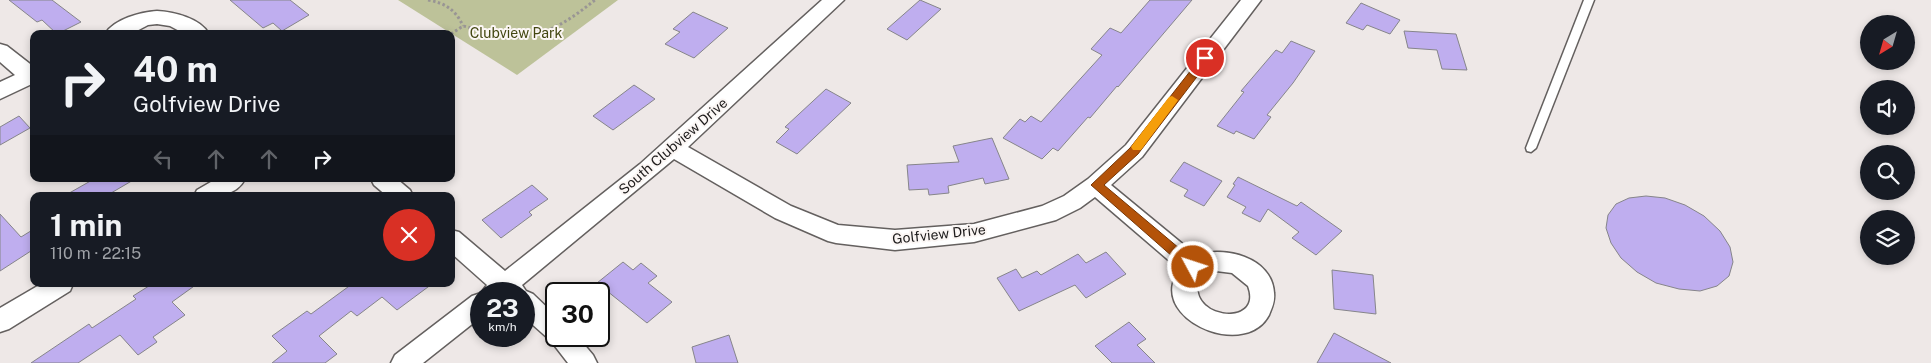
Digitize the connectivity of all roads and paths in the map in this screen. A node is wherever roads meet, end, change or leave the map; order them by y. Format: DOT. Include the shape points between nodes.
graph roads {
  1 [pos="428,0"];
  2 [pos="594,0"];
  3 [pos="834,0"];
  4 [pos="1589,0"];
  5 [pos="1245,7"];
  6 [pos="463,26"];
  7 [pos="123,30"];
  8 [pos="194,30"];
  9 [pos="455,31"];
  10 [pos="0,51"];
  11 [pos="30,74"];
  12 [pos="30,76"];
  13 [pos="0,91"];
  14 [pos="672,148"];
  15 [pos="1530,148"];
  16 [pos="229,182"];
  17 [pos="386,182"];
  18 [pos="1096,185"];
  19 [pos="212,192"];
  20 [pos="397,192"];
  21 [pos="455,243"];
  22 [pos="1193,267"];
  23 [pos="495,282"];
  24 [pos="515,282"];
  25 [pos="57,287"];
  26 [pos="470,312"];
  27 [pos="535,312"];
  28 [pos="0,321"];
  29 [pos="545,321"];
  30 [pos="570,347"];
  31 [pos="404,363"];
  32 [pos="584,363"];
  1 -- 6 [label="path" via="452,8"];
  2 -- 6 [label="path" via="564,24 528,36 502,36"];
  3 -- 14 [label="street, South Clubview Drive"];
  4 -- 15 [label="lane"];
  5 -- 18 [label="street, Golfview Drive" via="1134,151"];
  6 -- 9 [label="path"];
  7 -- 8 [label="street" via="151,18"];
  10 -- 11 [label="street"];
  12 -- 13 [label="street"];
  14 -- 18 [label="street, Golfview Drive" via="784,212 836,234 895,240 974,233 1048,214"];
  14 -- 24 [label="street, South Clubview Drive"];
  16 -- 19 [label="street"];
  17 -- 20 [label="street"];
  18 -- 22 [label="street"];
  21 -- 23 [label="street"];
  25 -- 28 [label="street"];
  26 -- 31 [label="street"];
  27 -- 29 [label="street"];
  30 -- 32 [label="street"];
}
